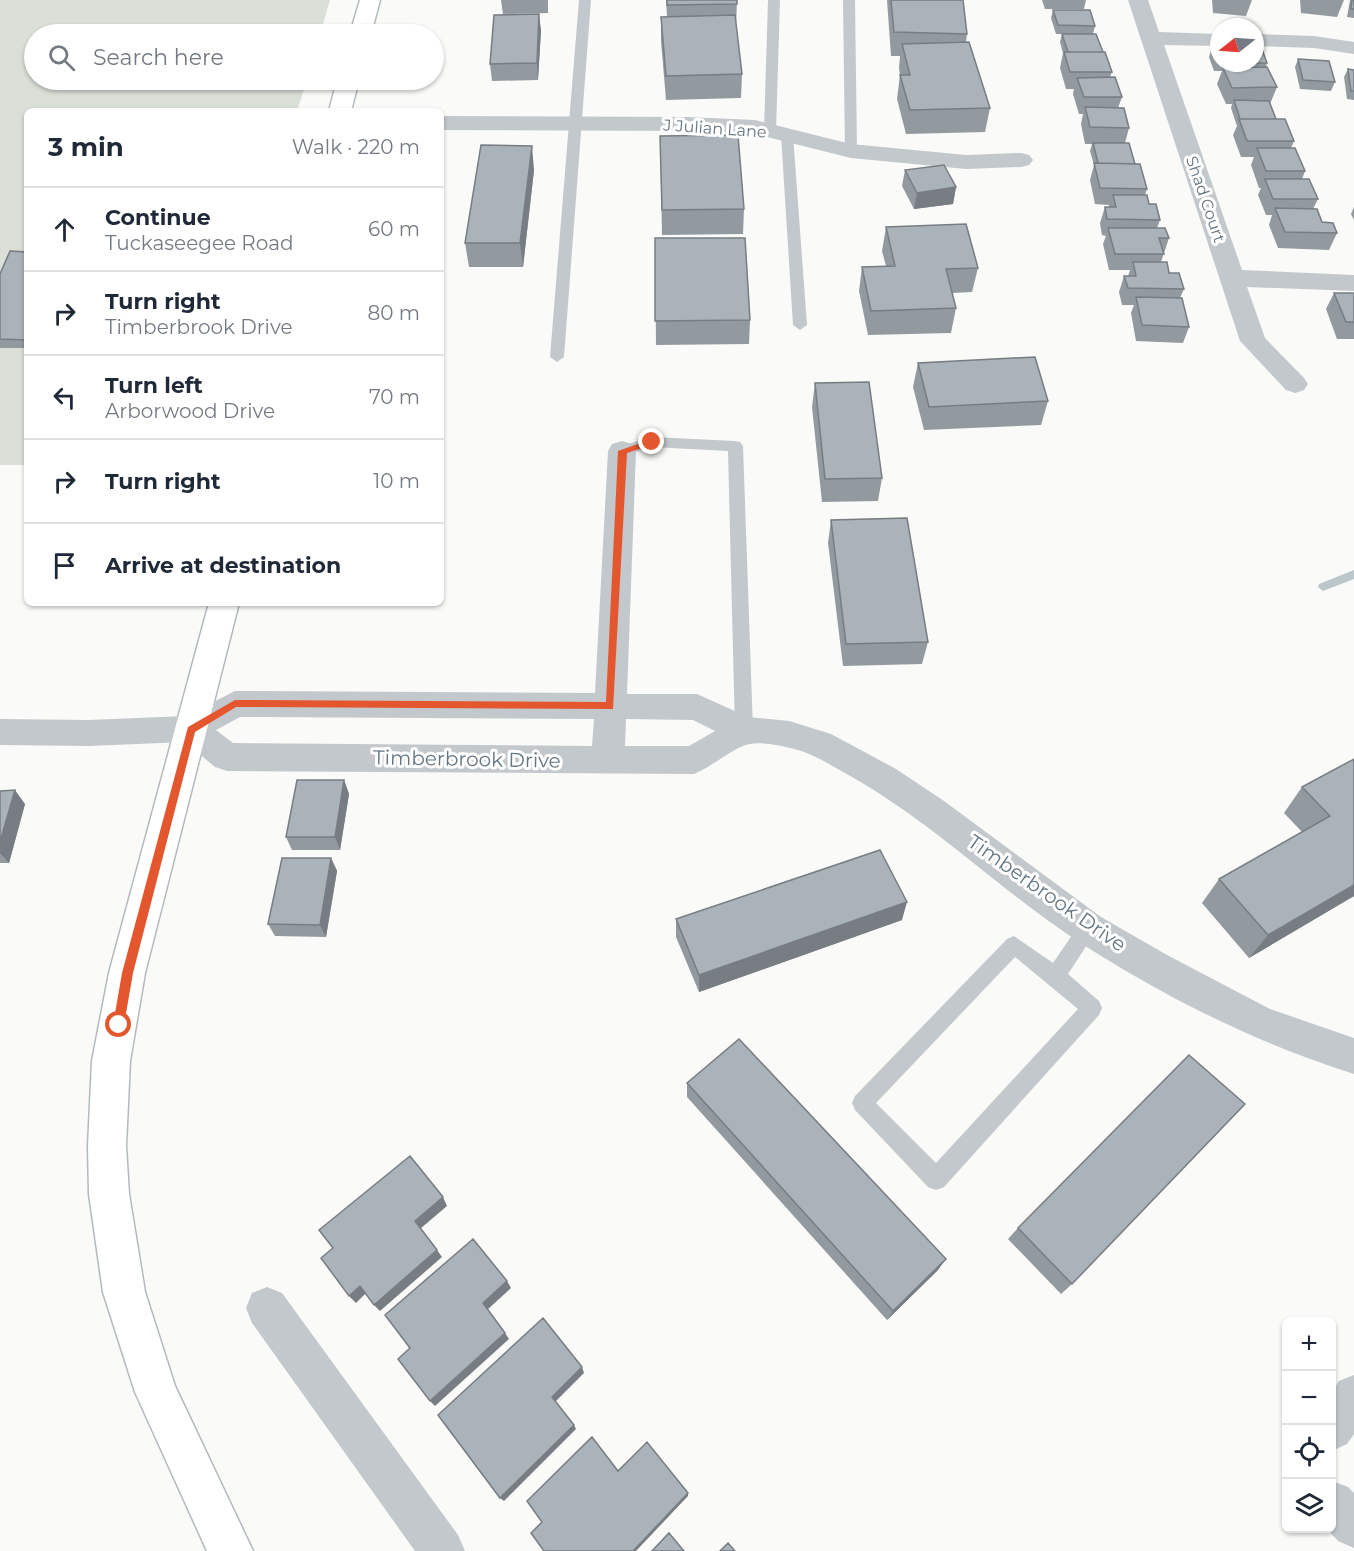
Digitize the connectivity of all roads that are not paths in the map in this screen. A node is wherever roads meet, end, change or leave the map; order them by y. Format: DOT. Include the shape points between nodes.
graph roads {
  1 [pos="370,0"];
  2 [pos="585,0"];
  3 [pos="774,0"];
  4 [pos="849,0"];
  5 [pos="1138,0"];
  6 [pos="364,24"];
  7 [pos="1151,38"];
  8 [pos="1210,40"];
  9 [pos="1264,40"];
  10 [pos="1354,48"];
  11 [pos="345,90"];
  12 [pos="341,108"];
  13 [pos="444,123"];
  14 [pos="576,123"];
  15 [pos="779,133"];
  16 [pos="851,151"];
  17 [pos="1021,160"];
  18 [pos="1233,278"];
  19 [pos="1354,283"];
  20 [pos="800,326"];
  21 [pos="557,357"];
  22 [pos="1295,384"];
  23 [pos="622,451"];
  24 [pos="223,606"];
  25 [pos="610,706"];
  26 [pos="191,729"];
  27 [pos="744,730"];
  28 [pos="0,732"];
  29 [pos="608,760"];
  30 [pos="1088,928"];
  31 [pos="1055,976"];
  32 [pos="1354,1056"];
  33 [pos="267,1308"];
  34 [pos="1354,1396"];
  35 [pos="1335,1425"];
  36 [pos="1336,1507"];
  37 [pos="1354,1526"];
  38 [pos="230,1551"];
  39 [pos="442,1551"];
  1 -- 6 [label="street"];
  2 -- 14 [label="lane"];
  3 -- 15 [label="lane"];
  4 -- 16 [label="lane"];
  5 -- 7 [label="street, Shad Court"];
  7 -- 8 [label="street"];
  7 -- 18 [label="street, Shad Court"];
  9 -- 10 [label="street"];
  11 -- 12 [label="street"];
  13 -- 14 [label="street, J Julian Lane"];
  14 -- 15 [label="street, J Julian Lane" via="755,127"];
  14 -- 21 [label="lane"];
  15 -- 16 [label="street, J Julian Lane"];
  15 -- 20 [label="lane"];
  16 -- 17 [label="street, J Julian Lane" via="954,161"];
  18 -- 19 [label="street"];
  18 -- 22 [label="street, Shad Court" via="1253,341"];
  23 -- 25 [label="street"];
  23 -- 27 [label="lane" via="652,442 735,446"];
  24 -- 26 [label="street"];
  25 -- 26 [label="street, Timberbrook Drive" via="235,704"];
  25 -- 27 [label="street, Timberbrook Drive" via="697,707"];
  25 -- 29 [label="street"];
  26 -- 28 [label="street, Timberbrook Drive"];
  26 -- 29 [label="street, Timberbrook Drive" via="227,757"];
  26 -- 38 [label="street" via="127,973 111,1061 109,1194 124,1292 156,1392"];
  27 -- 29 [label="street, Timberbrook Drive" via="694,760"];
  27 -- 30 [label="street, Timberbrook Drive" via="789,734 820,743 884,779"];
  30 -- 31 [label="lane"];
  30 -- 32 [label="street, Timberbrook Drive" via="1257,1021"];
  31 -- 31 [label="lane" via="1092,1008 936,1179 862,1104 1014,945"];
  33 -- 39 [label="street"];
  34 -- 35 [label="street"];
  36 -- 37 [label="street"];
}
